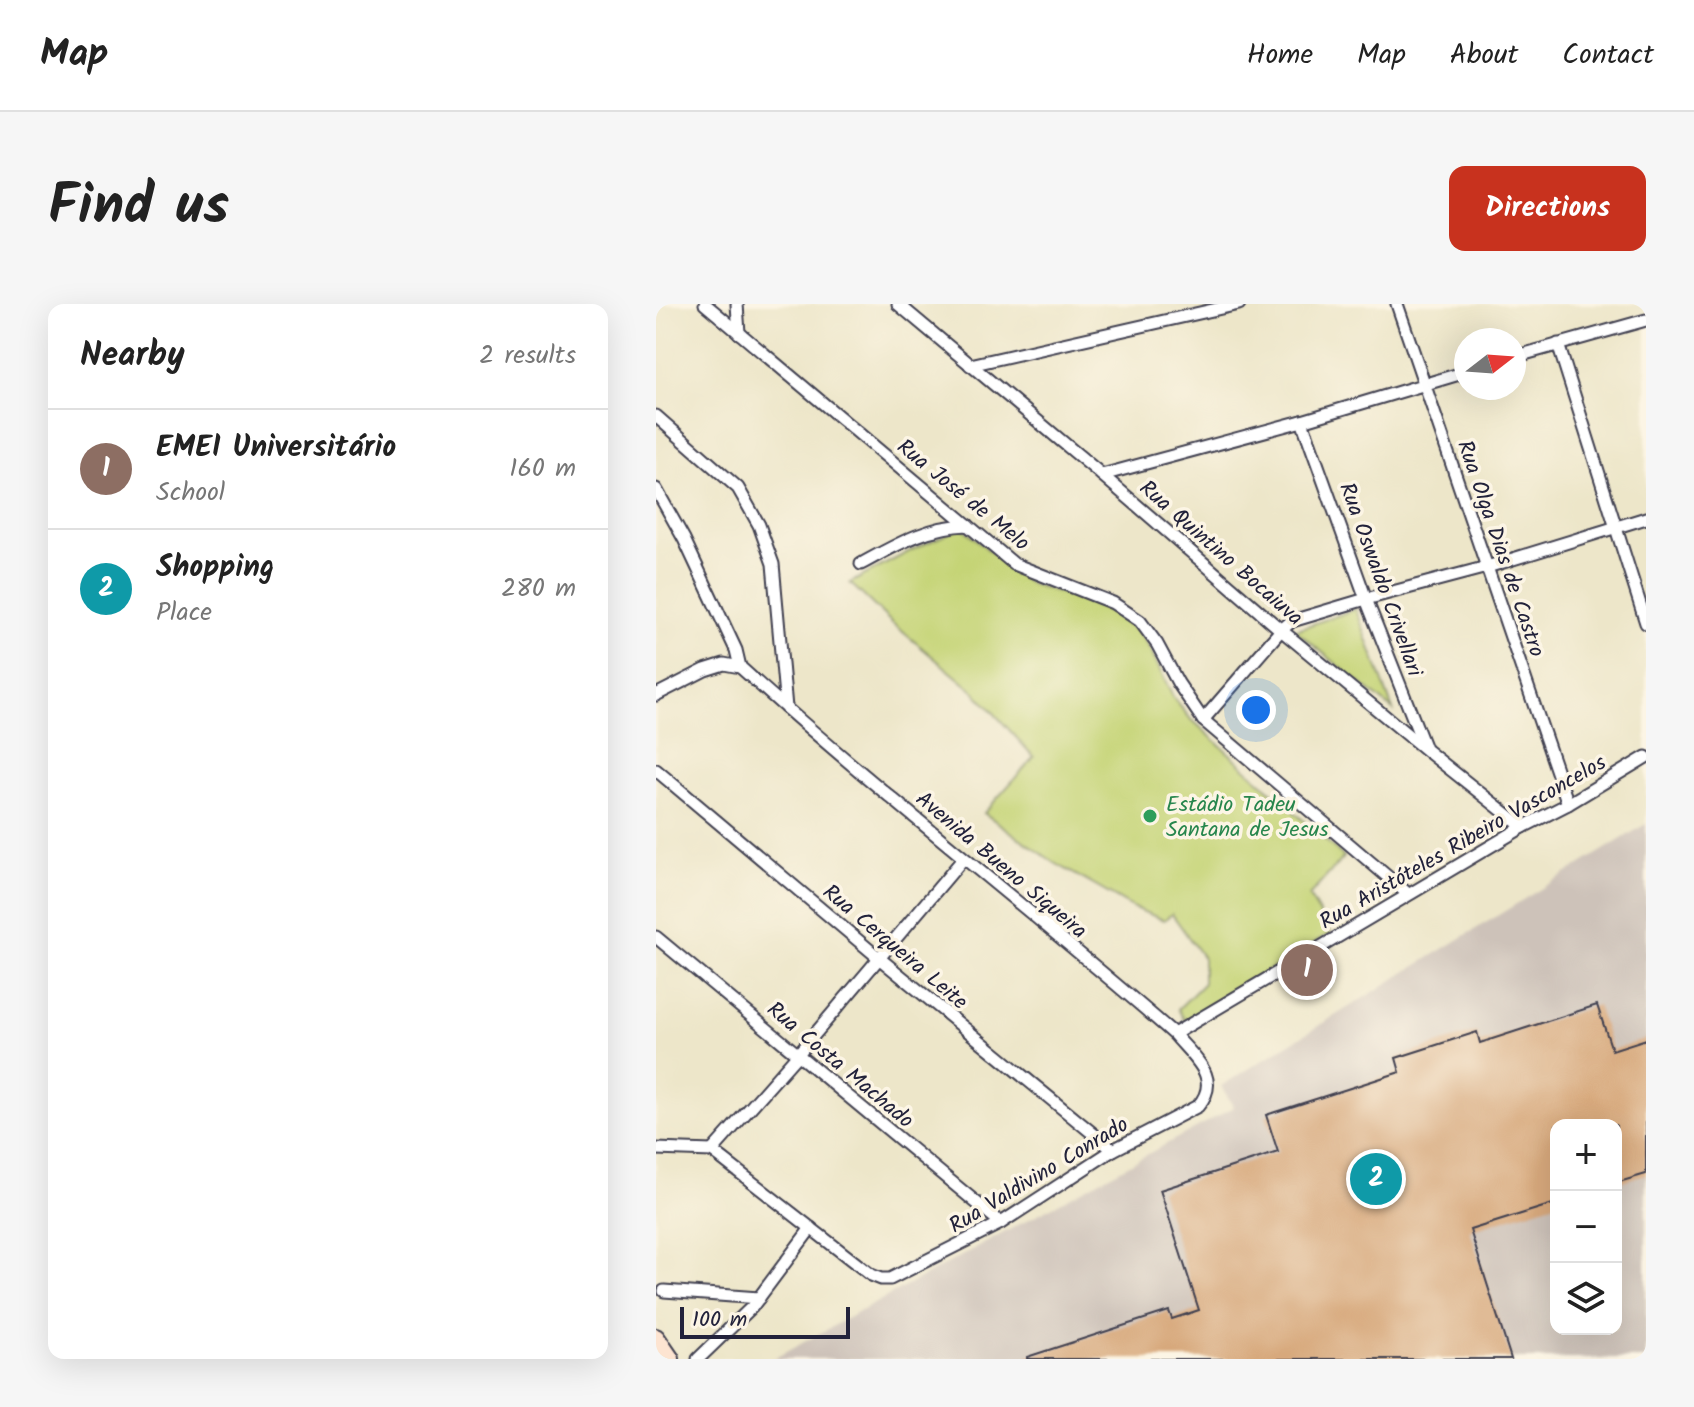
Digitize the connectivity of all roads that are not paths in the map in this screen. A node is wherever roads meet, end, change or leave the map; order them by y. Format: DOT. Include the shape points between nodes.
graph roads {
  1 [pos="705,304"];
  2 [pos="737,304"];
  3 [pos="898,304"];
  4 [pos="1239,304"];
  5 [pos="1397,304"];
  6 [pos="1189,310"];
  7 [pos="1646,320"];
  8 [pos="739,333"];
  9 [pos="1558,344"];
  10 [pos="1526,353"];
  11 [pos="970,365"];
  12 [pos="1454,376"];
  13 [pos="1425,384"];
  14 [pos="656,416"];
  15 [pos="1302,421"];
  16 [pos="668,426"];
  17 [pos="656,434"];
  18 [pos="1102,475"];
  19 [pos="656,489"];
  20 [pos="1646,518"];
  21 [pos="968,525"];
  22 [pos="1616,528"];
  23 [pos="861,564"];
  24 [pos="1487,567"];
  25 [pos="1366,599"];
  26 [pos="1646,623"];
  27 [pos="1281,630"];
  28 [pos="740,667"];
  29 [pos="656,695"];
  30 [pos="786,708"];
  31 [pos="1203,720"];
  32 [pos="1426,750"];
  33 [pos="1646,757"];
  34 [pos="656,770"];
  35 [pos="1568,804"];
  36 [pos="1523,827"];
  37 [pos="963,859"];
  38 [pos="1408,894"];
  39 [pos="657,939"];
  40 [pos="879,958"];
  41 [pos="1174,1034"];
  42 [pos="798,1054"];
  43 [pos="1198,1106"];
  44 [pos="656,1149"];
  45 [pos="1113,1150"];
  46 [pos="712,1151"];
  47 [pos="1001,1223"];
  48 [pos="811,1228"];
  49 [pos="664,1291"];
  50 [pos="759,1298"];
  51 [pos="656,1337"];
  52 [pos="671,1359"];
  53 [pos="698,1359"];
  1 -- 8 [label="street, Rua José de Melo"];
  2 -- 8 [label="street"];
  3 -- 11 [label="street, Rua Quintino Bocaiuva"];
  4 -- 6 [label="street"];
  5 -- 13 [label="street, Rua Olga Dias de Castro"];
  6 -- 11 [label="street"];
  7 -- 9 [label="street"];
  8 -- 21 [label="street, Rua José de Melo"];
  9 -- 10 [label="street"];
  9 -- 22 [label="street"];
  11 -- 18 [label="street, Rua Quintino Bocaiuva"];
  12 -- 13 [label="street"];
  13 -- 15 [label="street"];
  13 -- 24 [label="street, Rua Olga Dias de Castro"];
  14 -- 16 [label="street"];
  15 -- 18 [label="street"];
  15 -- 25 [label="street, Rua Oswaldo Crivellari"];
  16 -- 17 [label="street"];
  16 -- 30 [label="street" via="738,488 759,525 773,564"];
  18 -- 27 [label="street, Rua Quintino Bocaiuva"];
  19 -- 28 [label="street"];
  20 -- 22 [label="street"];
  21 -- 23 [label="street" via="945,526 901,542"];
  21 -- 31 [label="street, Rua José de Melo" via="1014,564 1113,603 1140,621"];
  22 -- 24 [label="street"];
  22 -- 26 [label="street"];
  24 -- 25 [label="street"];
  24 -- 35 [label="street, Rua Olga Dias de Castro"];
  25 -- 27 [label="street" via="1292,621"];
  25 -- 32 [label="street, Rua Oswaldo Crivellari"];
  27 -- 31 [label="street"];
  27 -- 32 [label="street, Rua Quintino Bocaiuva"];
  28 -- 29 [label="street" via="724,664 705,670"];
  28 -- 30 [label="street, Avenida Bueno Siqueira"];
  30 -- 37 [label="street, Avenida Bueno Siqueira"];
  31 -- 38 [label="street, Rua José de Melo"];
  32 -- 36 [label="street, Rua Quintino Bocaiuva"];
  33 -- 35 [label="street, Rua Aristóteles Ribeiro Vasconcelos"];
  34 -- 40 [label="street, Rua Cerqueira Leite"];
  35 -- 36 [label="street, Rua Aristóteles Ribeiro Vasconcelos"];
  36 -- 38 [label="street, Rua Aristóteles Ribeiro Vasconcelos"];
  37 -- 40 [label="street"];
  37 -- 41 [label="street, Avenida Bueno Siqueira"];
  38 -- 41 [label="street, Rua Aristóteles Ribeiro Vasconcelos"];
  39 -- 42 [label="street, Rua Costa Machado"];
  40 -- 42 [label="street"];
  40 -- 45 [label="street, Rua Cerqueira Leite"];
  41 -- 43 [label="street, Avenida Bueno Siqueira" via="1209,1084"];
  42 -- 46 [label="street"];
  42 -- 47 [label="street, Rua Costa Machado"];
  43 -- 45 [label="street, Rua Valdivino Conrado"];
  44 -- 46 [label="street"];
  45 -- 47 [label="street, Rua Valdivino Conrado"];
  46 -- 48 [label="street"];
  47 -- 48 [label="street, Rua Valdivino Conrado" via="890,1279 871,1275"];
  48 -- 50 [label="street"];
  49 -- 50 [label="street"];
  50 -- 53 [label="street"];
  51 -- 52 [label="main road"];
}
